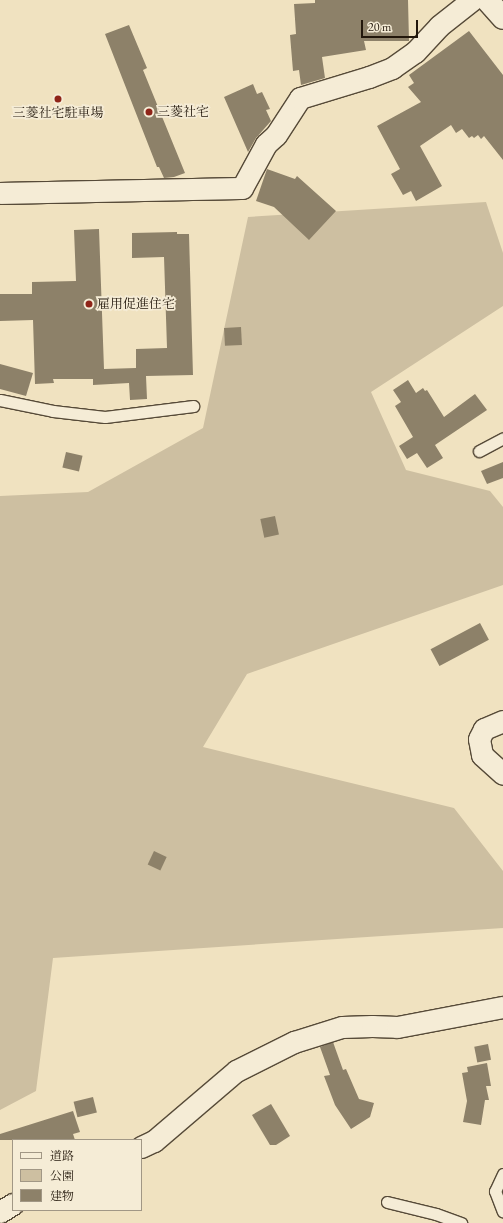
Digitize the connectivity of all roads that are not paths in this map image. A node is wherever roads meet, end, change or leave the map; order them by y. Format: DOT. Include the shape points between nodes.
graph roads {
  1 [pos="472,0"];
  2 [pos="487,0"];
  3 [pos="503,18"];
  4 [pos="0,193"];
  5 [pos="0,400"];
  6 [pos="193,406"];
  7 [pos="503,438"];
  8 [pos="479,451"];
  9 [pos="503,721"];
  10 [pos="503,774"];
  11 [pos="503,1007"];
  12 [pos="142,1147"];
  13 [pos="503,1174"];
  14 [pos="387,1202"];
  15 [pos="503,1212"];
  16 [pos="461,1223"];
  1 -- 4 [label="street" via="439,26 414,52 392,68 300,98 276,134 266,144 242,188"];
  2 -- 3 [label="main road"];
  5 -- 6 [label="lane" via="53,411 105,417"];
  7 -- 8 [label="lane"];
  9 -- 10 [label="street" via="484,729 479,739 482,755"];
  11 -- 12 [label="street" via="397,1027 342,1027 294,1042 236,1071 154,1142"];
  13 -- 15 [label="lane" via="495,1191"];
  14 -- 16 [label="lane"];
}
